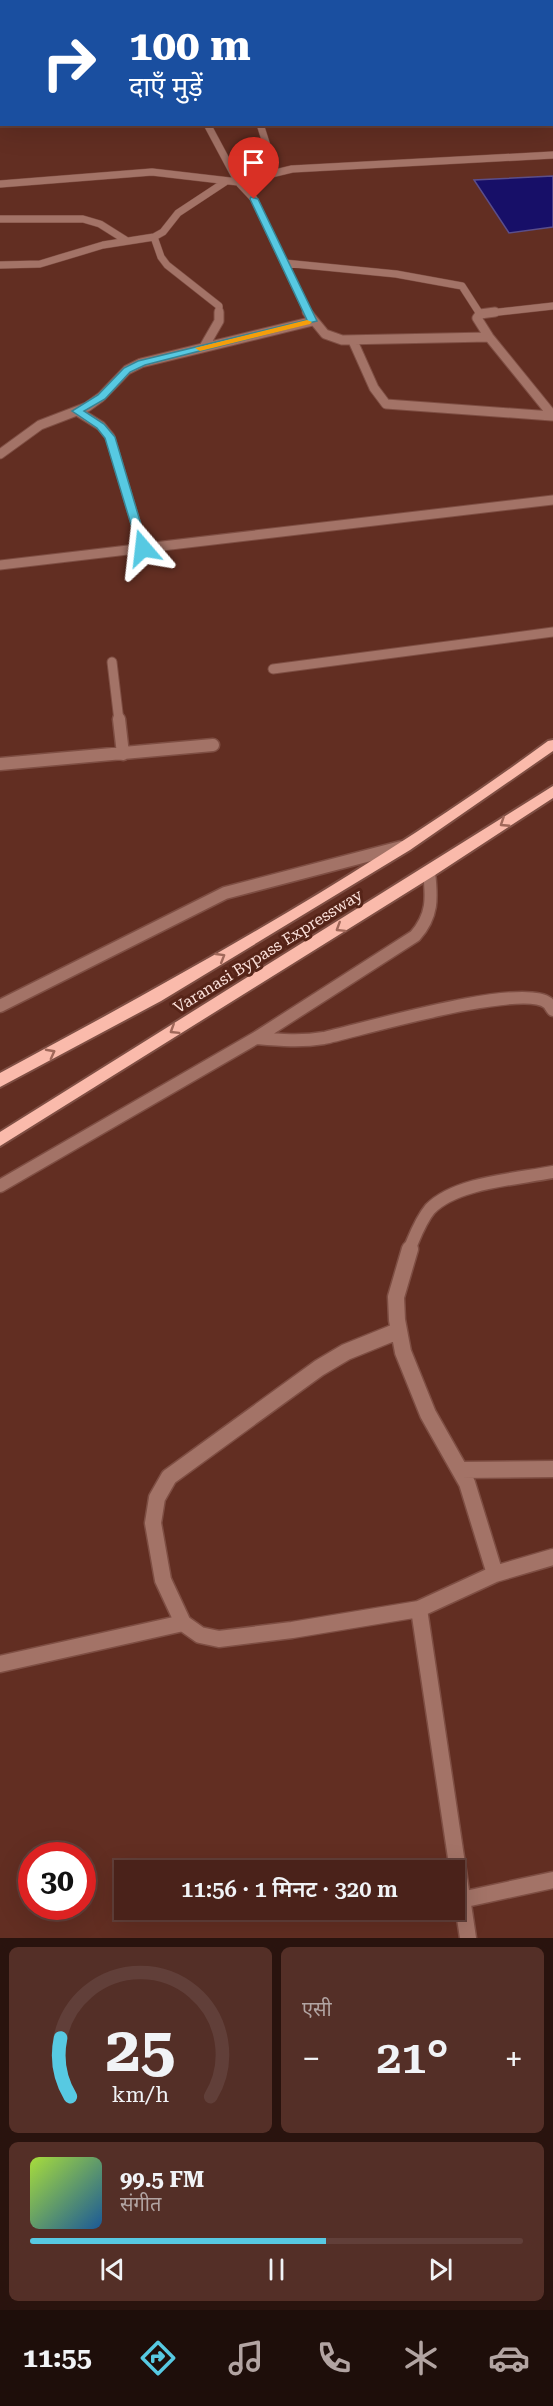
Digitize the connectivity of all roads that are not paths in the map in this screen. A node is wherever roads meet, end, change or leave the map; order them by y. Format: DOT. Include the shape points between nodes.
graph roads {
  1 [pos="208,126"];
  2 [pos="261,126"];
  3 [pos="553,155"];
  4 [pos="275,171"];
  5 [pos="225,182"];
  6 [pos="238,182"];
  7 [pos="0,184"];
  8 [pos="0,219"];
  9 [pos="154,237"];
  10 [pos="127,241"];
  11 [pos="284,263"];
  12 [pos="0,265"];
  13 [pos="553,306"];
  14 [pos="480,314"];
  15 [pos="313,321"];
  16 [pos="489,337"];
  17 [pos="353,341"];
  18 [pos="204,347"];
  19 [pos="77,411"];
  20 [pos="553,416"];
  21 [pos="0,454"];
  22 [pos="553,500"];
  23 [pos="143,548"];
  24 [pos="0,565"];
  25 [pos="553,632"];
  26 [pos="112,662"];
  27 [pos="273,669"];
  28 [pos="553,744"];
  29 [pos="213,745"];
  30 [pos="123,754"];
  31 [pos="0,764"];
  32 [pos="553,791"];
  33 [pos="405,847"];
  34 [pos="429,872"];
  35 [pos="0,1006"];
  36 [pos="553,1010"];
  37 [pos="256,1038"];
  38 [pos="0,1081"];
  39 [pos="0,1140"];
  40 [pos="553,1172"];
  41 [pos="0,1186"];
  42 [pos="398,1330"];
  43 [pos="553,1469"];
  44 [pos="460,1470"];
  45 [pos="553,1557"];
  46 [pos="495,1574"];
  47 [pos="419,1610"];
  48 [pos="183,1623"];
  49 [pos="0,1664"];
  50 [pos="454,1860"];
  51 [pos="553,1880"];
  52 [pos="465,1899"];
  53 [pos="464,1920"];
  54 [pos="468,1938"];
  1 -- 6 [label="street"];
  2 -- 4 [label="street"];
  3 -- 4 [label="street"];
  4 -- 6 [label="street"];
  5 -- 6 [label="street"];
  5 -- 7 [label="street" via="152,172"];
  5 -- 9 [label="street" via="178,213"];
  6 -- 11 [label="street" via="254,199"];
  8 -- 10 [label="street" via="83,219 100,224"];
  9 -- 10 [label="street"];
  9 -- 18 [label="street" via="167,265 219,306 219,321"];
  10 -- 12 [label="street" via="40,264"];
  11 -- 14 [label="street" via="396,274 462,286"];
  11 -- 15 [label="street"];
  13 -- 14 [label="street"];
  14 -- 16 [label="street" via="477,318"];
  15 -- 17 [label="street" via="325,334"];
  15 -- 18 [label="street"];
  16 -- 17 [label="street"];
  16 -- 20 [label="street"];
  17 -- 20 [label="street" via="374,388 387,404"];
  18 -- 19 [label="street" via="127,370 101,397"];
  19 -- 21 [label="street" via="40,425"];
  19 -- 23 [label="street" via="101,426 110,437"];
  22 -- 23 [label="street"];
  23 -- 24 [label="street"];
  25 -- 27 [label="street"];
  26 -- 30 [label="street"];
  28 -- 33 [label="highway, Varanasi Bypass Expressway"];
  29 -- 30 [label="street"];
  30 -- 31 [label="street"];
  32 -- 34 [label="highway, Varanasi Bypass Expressway, one-way"];
  33 -- 35 [label="street" via="225,893"];
  38 -- 33 [label="highway, Varanasi Bypass Expressway, one-way" via="155,997"];
  34 -- 37 [label="street" via="433,906 428,923 415,936"];
  34 -- 39 [label="highway, Varanasi Bypass Expressway, one-way"];
  36 -- 37 [label="street" via="547,1002 533,998 482,1002 323,1038"];
  37 -- 41 [label="street"];
  40 -- 42 [label="street" via="468,1190 439,1202 424,1215 399,1279"];
  42 -- 44 [label="street" via="409,1371 435,1429"];
  42 -- 48 [label="street" via="319,1368 169,1477 157,1498 153,1523 163,1580"];
  43 -- 44 [label="street"];
  44 -- 46 [label="street" via="478,1512"];
  45 -- 46 [label="street"];
  46 -- 47 [label="street"];
  47 -- 48 [label="street" via="219,1639 200,1635"];
  47 -- 50 [label="street"];
  48 -- 49 [label="street"];
  51 -- 52 [label="street"];
  53 -- 54 [label="street"];
}
